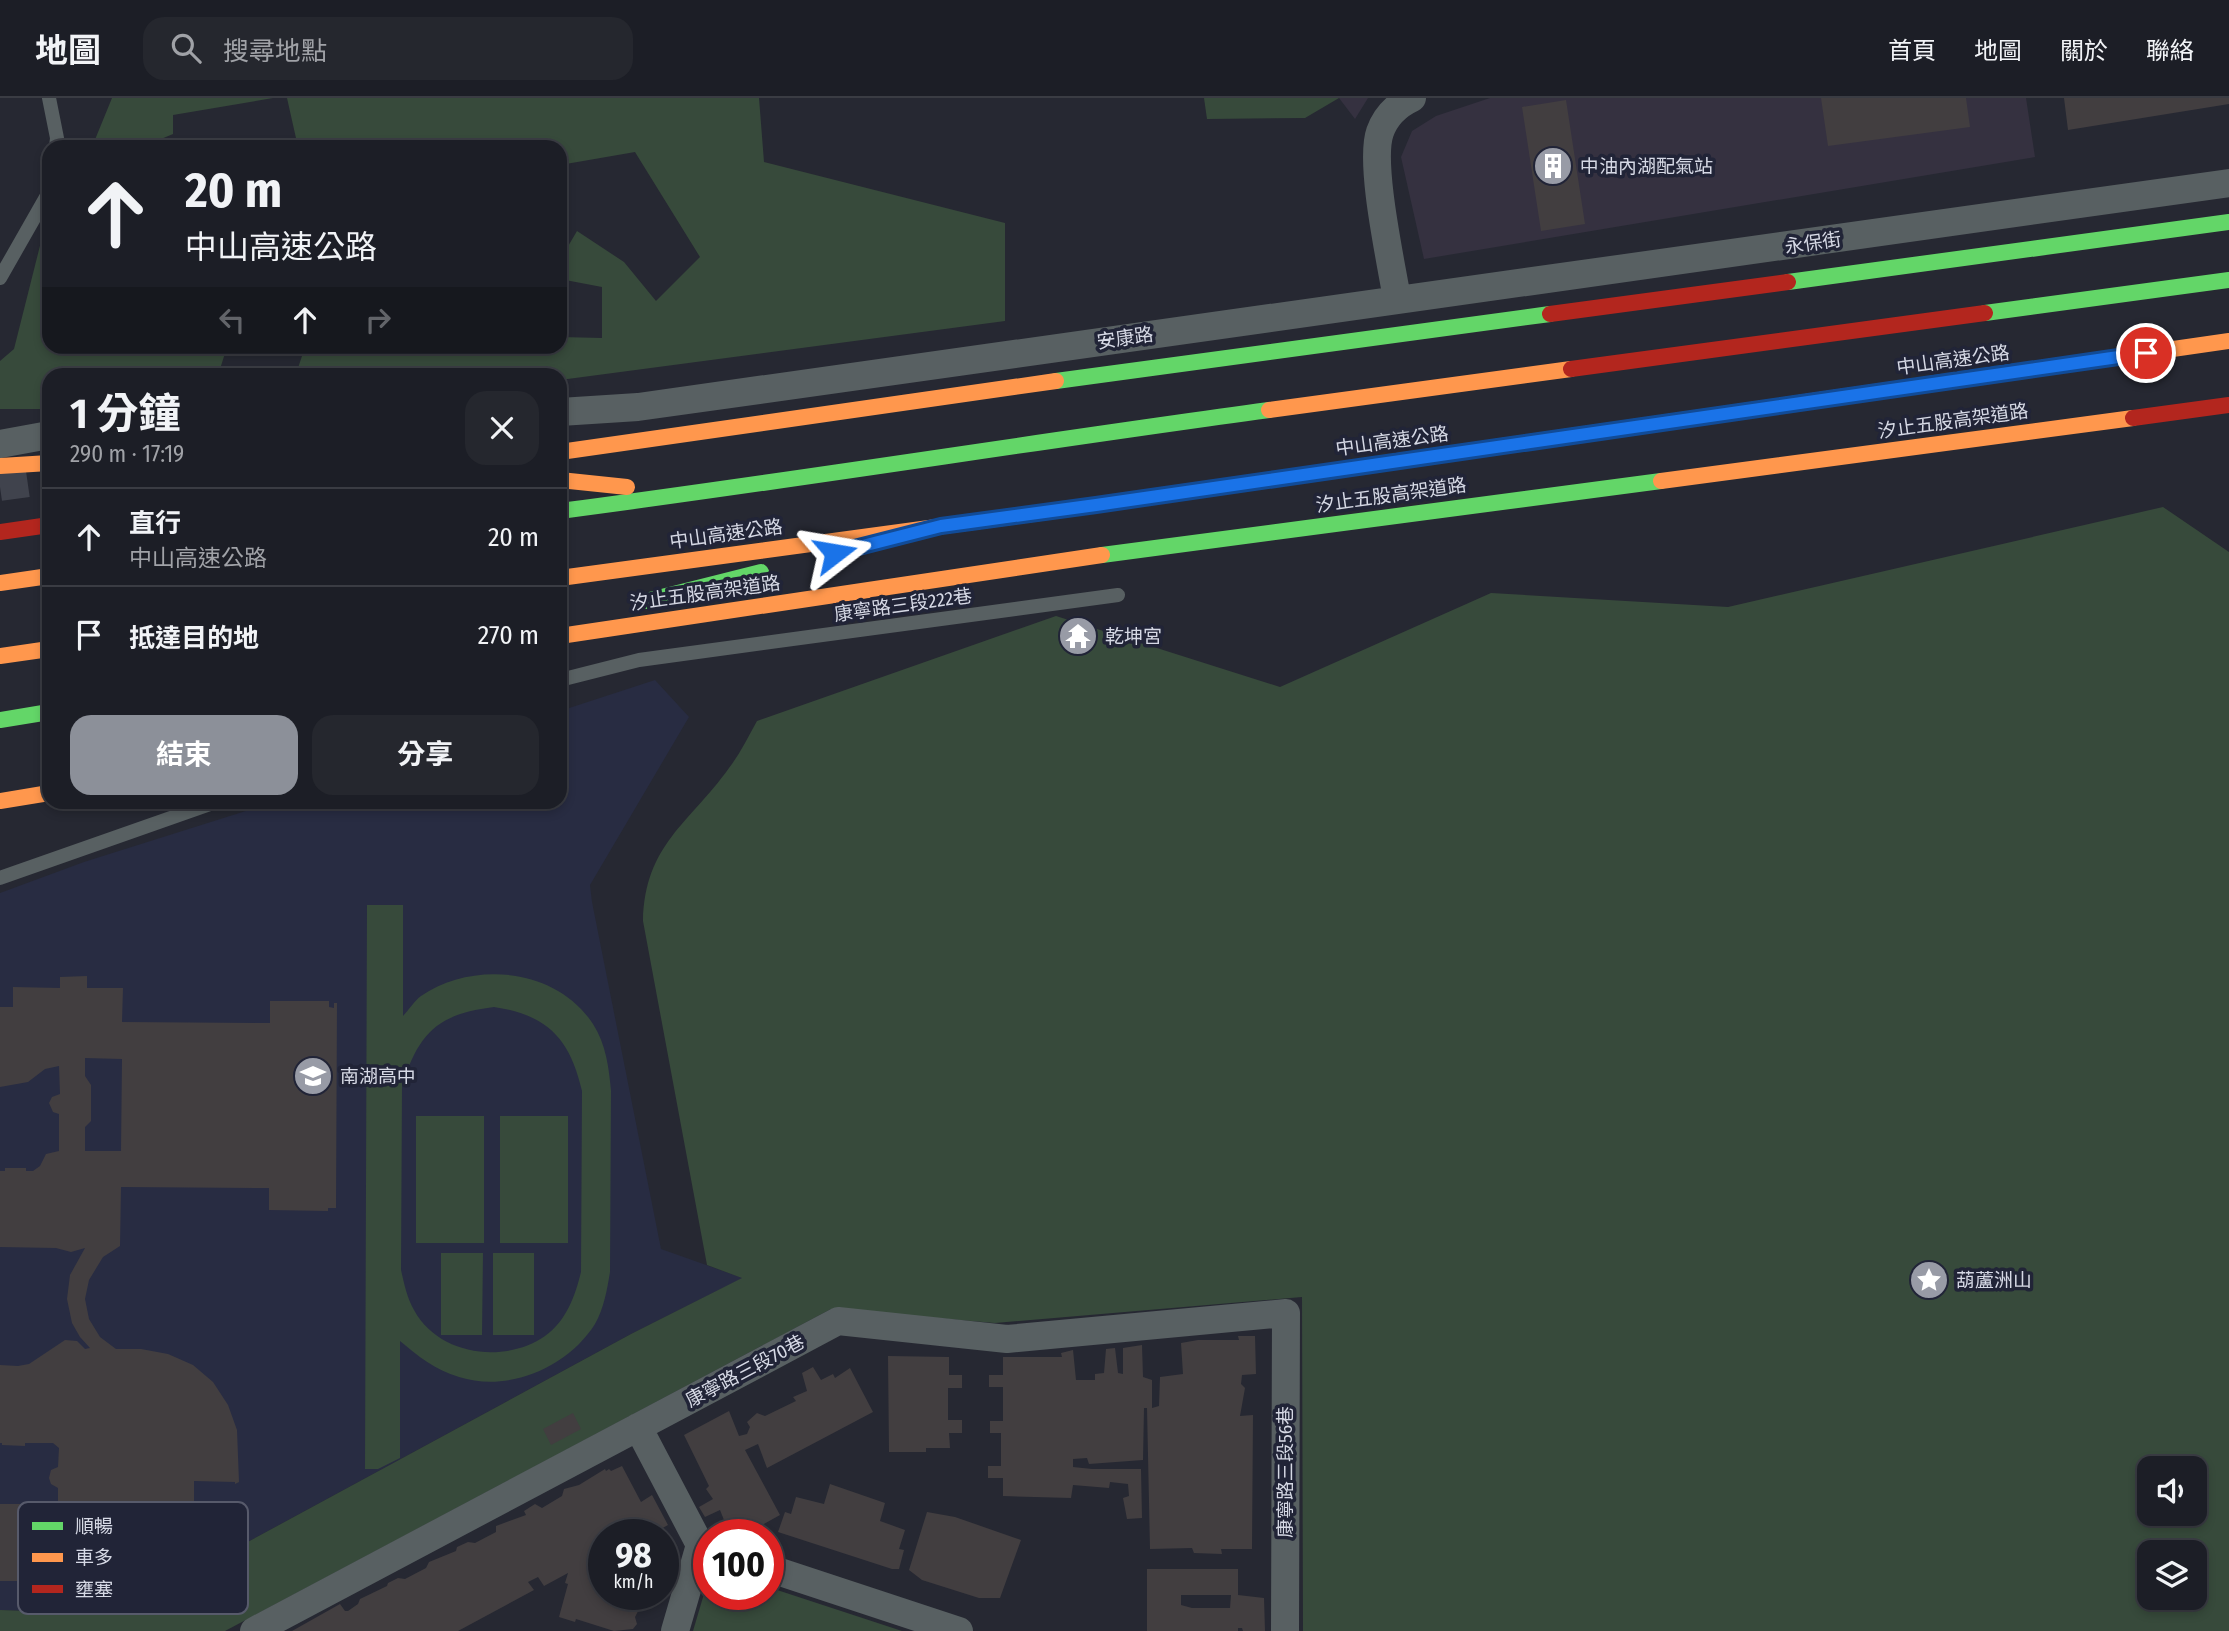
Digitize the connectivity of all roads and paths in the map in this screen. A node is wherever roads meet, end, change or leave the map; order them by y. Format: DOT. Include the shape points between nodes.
graph roads {
  1 [pos="49,98"];
  2 [pos="1412,98"];
  3 [pos="57,140"];
  4 [pos="2229,183"];
  5 [pos="42,204"];
  6 [pos="2229,222"];
  7 [pos="0,278"];
  8 [pos="2229,280"];
  9 [pos="1397,299"];
  10 [pos="2229,341"];
  11 [pos="567,396"];
  12 [pos="2229,405"];
  13 [pos="638,407"];
  14 [pos="567,412"];
  15 [pos="42,436"];
  16 [pos="0,444"];
  17 [pos="567,451"];
  18 [pos="42,464"];
  19 [pos="0,467"];
  20 [pos="567,481"];
  21 [pos="692,494"];
  22 [pos="567,510"];
  23 [pos="42,526"];
  24 [pos="941,526"];
  25 [pos="0,532"];
  26 [pos="42,577"];
  27 [pos="567,577"];
  28 [pos="0,583"];
  29 [pos="1118,595"];
  30 [pos="636,604"];
  31 [pos="596,614"];
  32 [pos="567,624"];
  33 [pos="567,635"];
  34 [pos="42,650"];
  35 [pos="0,656"];
  36 [pos="567,678"];
  37 [pos="42,713"];
  38 [pos="0,720"];
  39 [pos="42,794"];
  40 [pos="0,802"];
  41 [pos="196,809"];
  42 [pos="0,878"];
  43 [pos="1286,1314"];
  44 [pos="638,1427"];
  45 [pos="693,1526"];
  46 [pos="784,1573"];
  47 [pos="693,1578"];
  48 [pos="254,1631"];
  49 [pos="675,1631"];
  50 [pos="959,1631"];
  51 [pos="1285,1631"];
  1 -- 3 [label="lane"];
  2 -- 9 [label="street" via="1395,106 1380,132 1376,160"];
  4 -- 9 [label="street, 永保街"];
  5 -- 7 [label="lane"];
  6 -- 17 [label="highway"];
  8 -- 21 [label="highway" via="1098,433"];
  9 -- 13 [label="street, 安康路"];
  10 -- 24 [label="highway, 中山高速公路"];
  11 -- 13 [label="street, 安康路"];
  12 -- 33 [label="highway, 汐止五股高架道路" via="1090,557"];
  13 -- 14 [label="street, 安康路"];
  15 -- 16 [label="street"];
  18 -- 19 [label="highway"];
  20 -- 21 [label="highway"];
  21 -- 22 [label="highway"];
  23 -- 25 [label="highway"];
  24 -- 27 [label="highway, 中山高速公路"];
  24 -- 30 [label="highway"];
  26 -- 28 [label="highway"];
  29 -- 36 [label="lane, 康寧路三段222巷" via="639,660"];
  31 -- 32 [label="highway"];
  34 -- 35 [label="highway"];
  37 -- 38 [label="highway"];
  39 -- 40 [label="highway"];
  41 -- 42 [label="lane"];
  43 -- 44 [label="street, 康寧路三段70巷" via="1007,1339 838,1321"];
  43 -- 51 [label="street, 康寧路三段56巷"];
  44 -- 45 [label="street"];
  44 -- 48 [label="street, 康寧路三段70巷"];
  46 -- 50 [label="street"];
  47 -- 49 [label="street"];
}
